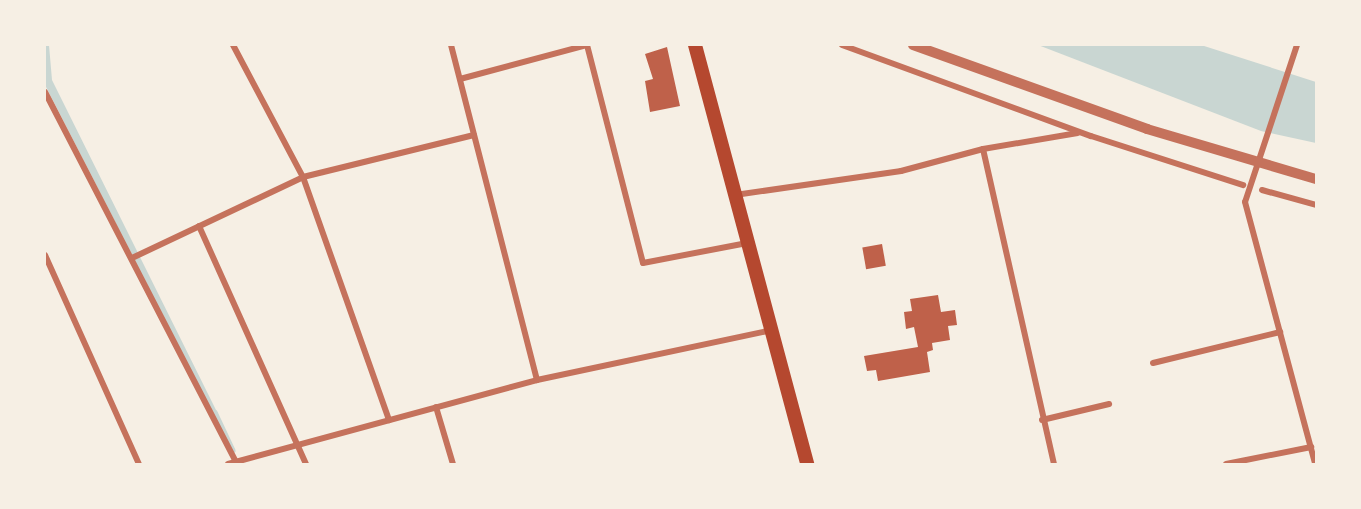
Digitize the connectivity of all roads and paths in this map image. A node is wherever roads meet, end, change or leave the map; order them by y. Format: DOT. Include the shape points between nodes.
graph roads {
  1 [pos="233,45"];
  2 [pos="451,45"];
  3 [pos="587,45"];
  4 [pos="695,45"];
  5 [pos="842,45"];
  6 [pos="913,45"];
  7 [pos="1297,45"];
  8 [pos="460,79"];
  9 [pos="45,92"];
  10 [pos="1080,132"];
  11 [pos="474,135"];
  12 [pos="983,149"];
  13 [pos="1257,163"];
  14 [pos="303,177"];
  15 [pos="1316,179"];
  16 [pos="1243,185"];
  17 [pos="1262,190"];
  18 [pos="734,195"];
  19 [pos="1316,205"];
  20 [pos="199,226"];
  21 [pos="747,243"];
  22 [pos="45,255"];
  23 [pos="132,258"];
  24 [pos="772,330"];
  25 [pos="1280,332"];
  26 [pos="1153,363"];
  27 [pos="537,380"];
  28 [pos="1109,404"];
  29 [pos="436,407"];
  30 [pos="389,420"];
  31 [pos="1042,420"];
  32 [pos="297,445"];
  33 [pos="1311,447"];
  34 [pos="236,463"];
  35 [pos="139,464"];
  36 [pos="228,464"];
  37 [pos="306,464"];
  38 [pos="453,464"];
  39 [pos="807,464"];
  40 [pos="1054,464"];
  41 [pos="1226,464"];
  42 [pos="1315,464"];
  1 -- 14 [label="street"];
  2 -- 8 [label="street"];
  3 -- 8 [label="street"];
  3 -- 21 [label="street" via="643,263"];
  4 -- 18 [label="main road"];
  5 -- 10 [label="street"];
  6 -- 13 [label="street" via="1147,129"];
  7 -- 13 [label="street"];
  8 -- 11 [label="street"];
  9 -- 23 [label="street"];
  10 -- 12 [label="street"];
  10 -- 16 [label="street"];
  11 -- 14 [label="street"];
  11 -- 27 [label="street"];
  12 -- 18 [label="street" via="901,171"];
  12 -- 31 [label="street" via="1027,336"];
  13 -- 15 [label="street"];
  13 -- 25 [label="street" via="1245,202"];
  14 -- 20 [label="street"];
  14 -- 30 [label="street"];
  17 -- 19 [label="street"];
  18 -- 21 [label="main road"];
  20 -- 23 [label="street"];
  20 -- 32 [label="street"];
  21 -- 24 [label="main road"];
  22 -- 35 [label="street"];
  23 -- 34 [label="street"];
  24 -- 27 [label="street"];
  24 -- 39 [label="main road"];
  25 -- 26 [label="street"];
  25 -- 33 [label="street"];
  27 -- 29 [label="street"];
  28 -- 31 [label="street"];
  29 -- 30 [label="street"];
  29 -- 38 [label="street"];
  30 -- 32 [label="street"];
  31 -- 40 [label="street"];
  32 -- 34 [label="street"];
  32 -- 37 [label="street"];
  33 -- 41 [label="street"];
  33 -- 42 [label="street"];
  34 -- 36 [label="street"];
}
